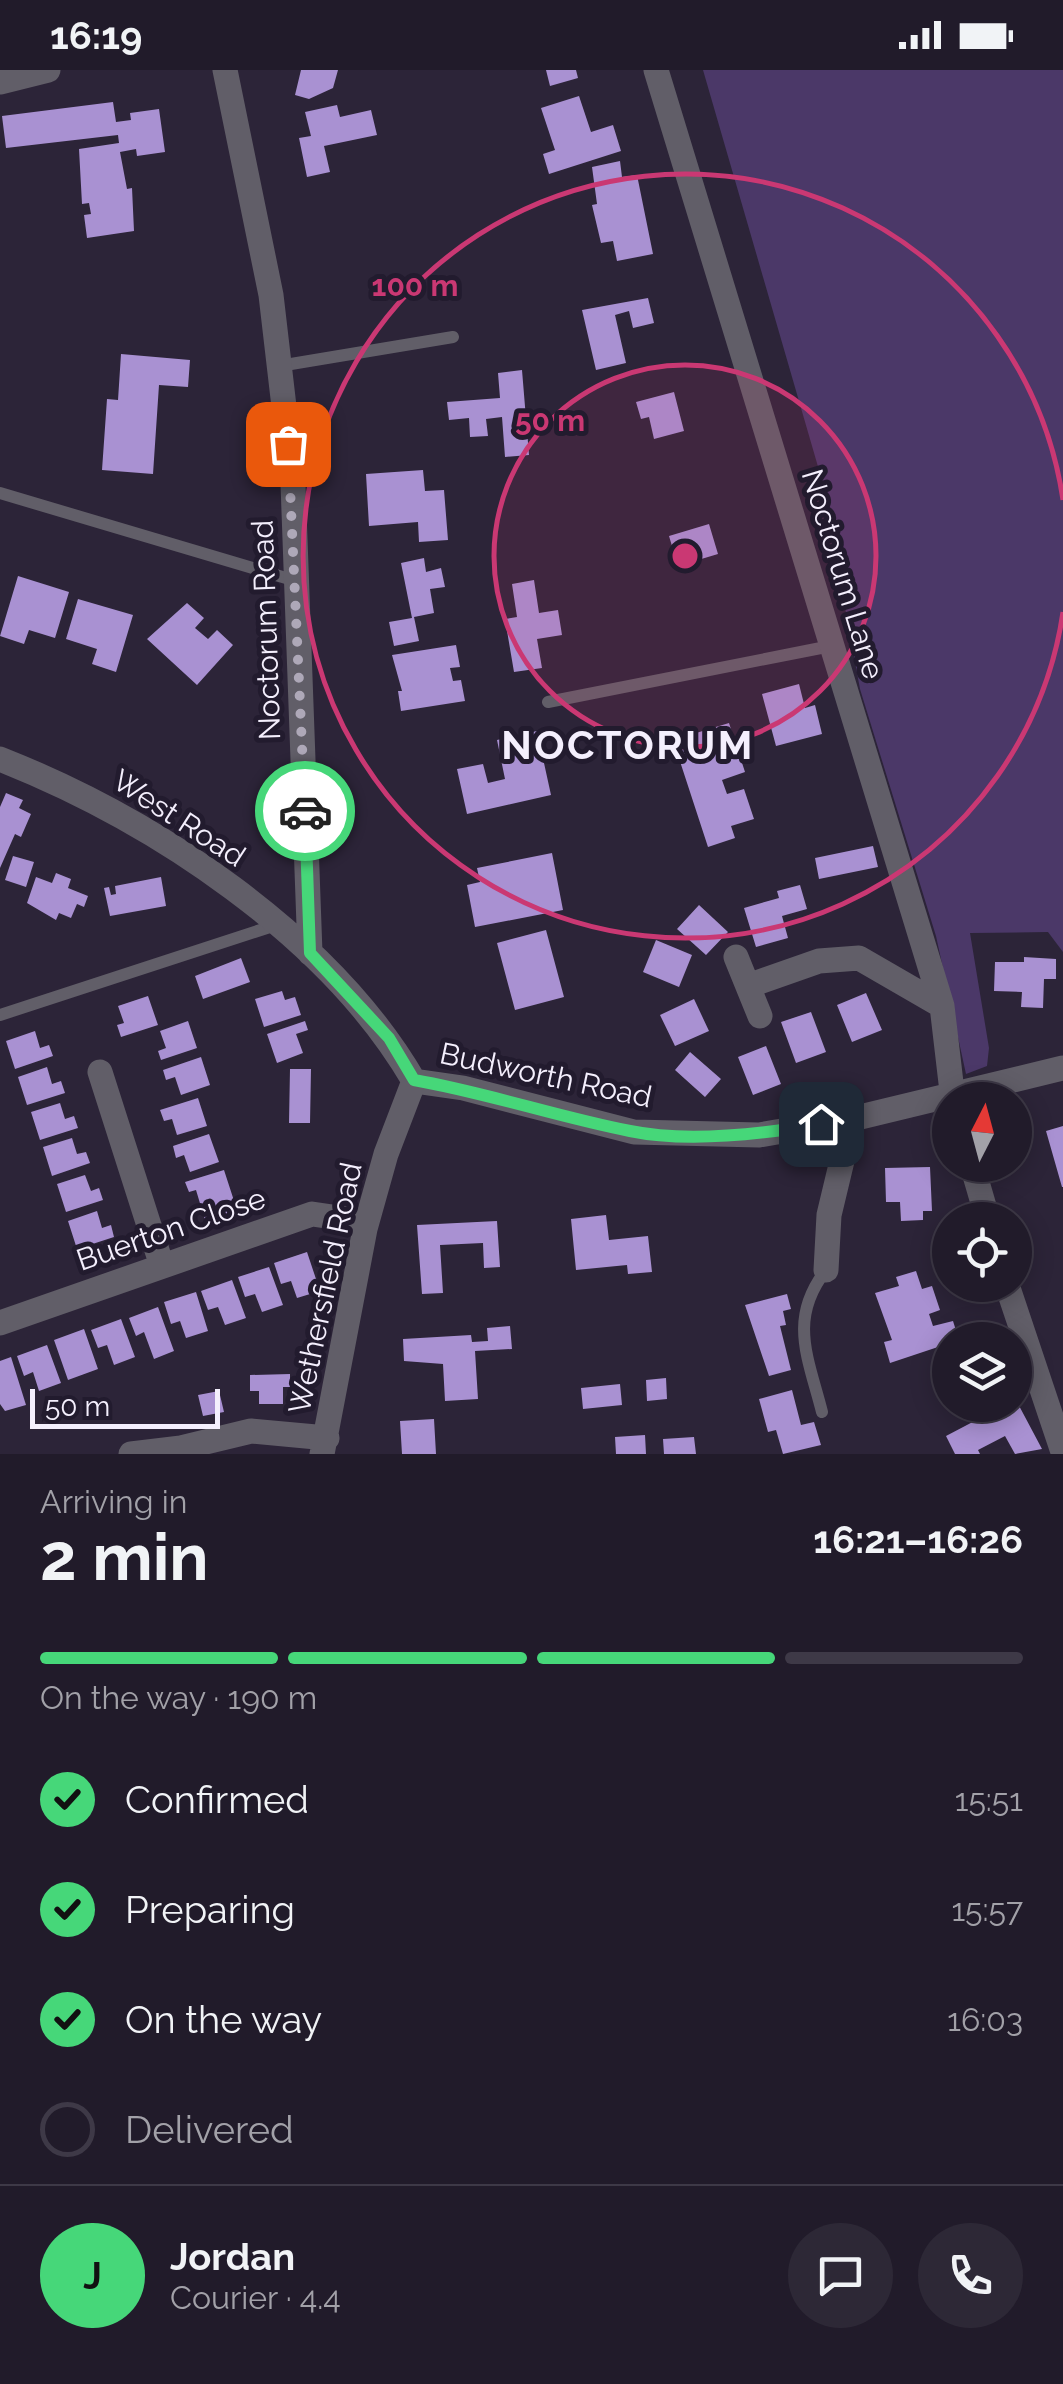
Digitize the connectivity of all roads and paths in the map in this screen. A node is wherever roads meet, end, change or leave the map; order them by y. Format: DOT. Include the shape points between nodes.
graph roads {
  1 [pos="48,70"];
  2 [pos="226,70"];
  3 [pos="656,70"];
  4 [pos="0,82"];
  5 [pos="453,337"];
  6 [pos="279,366"];
  7 [pos="0,493"];
  8 [pos="296,580"];
  9 [pos="831,646"];
  10 [pos="548,702"];
  11 [pos="0,759"];
  12 [pos="276,924"];
  13 [pos="310,953"];
  14 [pos="736,958"];
  15 [pos="748,986"];
  16 [pos="942,1006"];
  17 [pos="0,1016"];
  18 [pos="760,1016"];
  19 [pos="1063,1068"];
  20 [pos="100,1072"];
  21 [pos="414,1080"];
  22 [pos="950,1082"];
  23 [pos="1009,1082"];
  24 [pos="932,1101"];
  25 [pos="852,1119"];
  26 [pos="367,1222"];
  27 [pos="162,1266"];
  28 [pos="826,1270"];
  29 [pos="1012,1302"];
  30 [pos="0,1323"];
  31 [pos="822,1412"];
  32 [pos="325,1446"];
  33 [pos="1063,1452"];
  34 [pos="131,1454"];
  1 -- 4 [label="street"];
  2 -- 6 [label="street, Noctorum Road"];
  3 -- 9 [label="street, Noctorum Lane"];
  5 -- 6 [label="lane"];
  6 -- 8 [label="street, Noctorum Road"];
  7 -- 8 [label="lane"];
  8 -- 13 [label="street, Noctorum Road"];
  9 -- 10 [label="lane"];
  9 -- 16 [label="street, Noctorum Lane"];
  11 -- 12 [label="street, West Road" via="149,832"];
  12 -- 13 [label="street, West Road"];
  12 -- 17 [label="lane"];
  13 -- 21 [label="street, Budworth Road" via="389,1038"];
  14 -- 15 [label="street"];
  15 -- 16 [label="street" via="818,960 859,958"];
  15 -- 18 [label="street"];
  16 -- 22 [label="street, Noctorum Lane"];
  19 -- 23 [label="street, Budworth Road"];
  20 -- 27 [label="street"];
  21 -- 25 [label="street, Budworth Road" via="634,1132 759,1135"];
  21 -- 26 [label="street, Wethersfield Road"];
  24 -- 25 [label="street, Budworth Road"];
  25 -- 28 [label="street" via="829,1215"];
  26 -- 27 [label="street, Buerton Close" via="312,1214"];
  26 -- 32 [label="street, Wethersfield Road"];
  27 -- 30 [label="street, Buerton Close"];
  28 -- 31 [label="lane" via="807,1298 802,1326"];
  29 -- 33 [label="street"];
  32 -- 34 [label="street" via="251,1431"];
}
